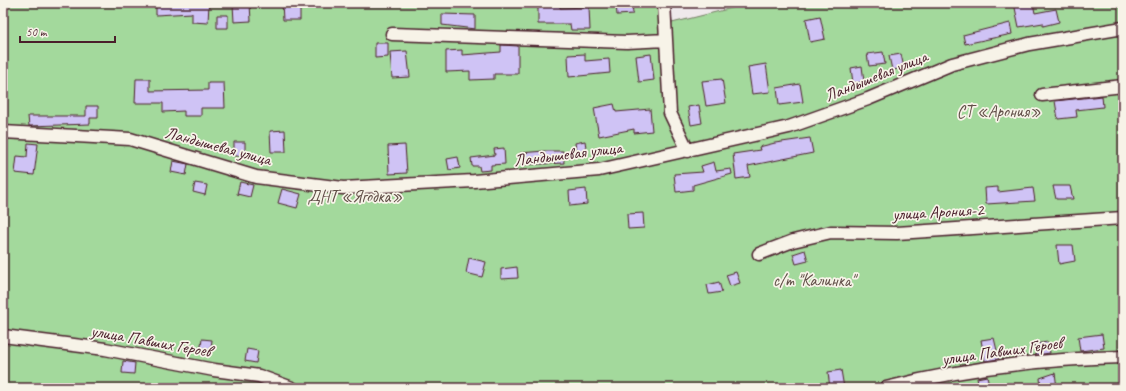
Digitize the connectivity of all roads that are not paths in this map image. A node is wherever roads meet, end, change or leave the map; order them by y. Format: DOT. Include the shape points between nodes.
graph roads {
  1 [pos="664,3"];
  2 [pos="1123,28"];
  3 [pos="392,34"];
  4 [pos="666,40"];
  5 [pos="1123,86"];
  6 [pos="1042,95"];
  7 [pos="3,132"];
  8 [pos="688,151"];
  9 [pos="1123,218"];
  10 [pos="759,254"];
  11 [pos="3,336"];
  12 [pos="1123,357"];
  13 [pos="292,388"];
  14 [pos="886,388"];
  1 -- 4 [label="street"];
  2 -- 8 [label="street, Ландышевая улица" via="1029,44 952,64 868,99 789,127"];
  3 -- 4 [label="street" via="626,42"];
  4 -- 8 [label="street" via="670,113"];
  5 -- 6 [label="street"];
  7 -- 8 [label="street, Ландышевая улица" via="130,139 256,176 343,188 474,181 599,170"];
  9 -- 10 [label="street, улица Арония-2" via="898,233 831,232 793,241"];
  11 -- 13 [label="street, улица Павших Героев" via="105,349 259,376"];
  12 -- 14 [label="street, улица Павших Героев" via="1072,358"];
}
